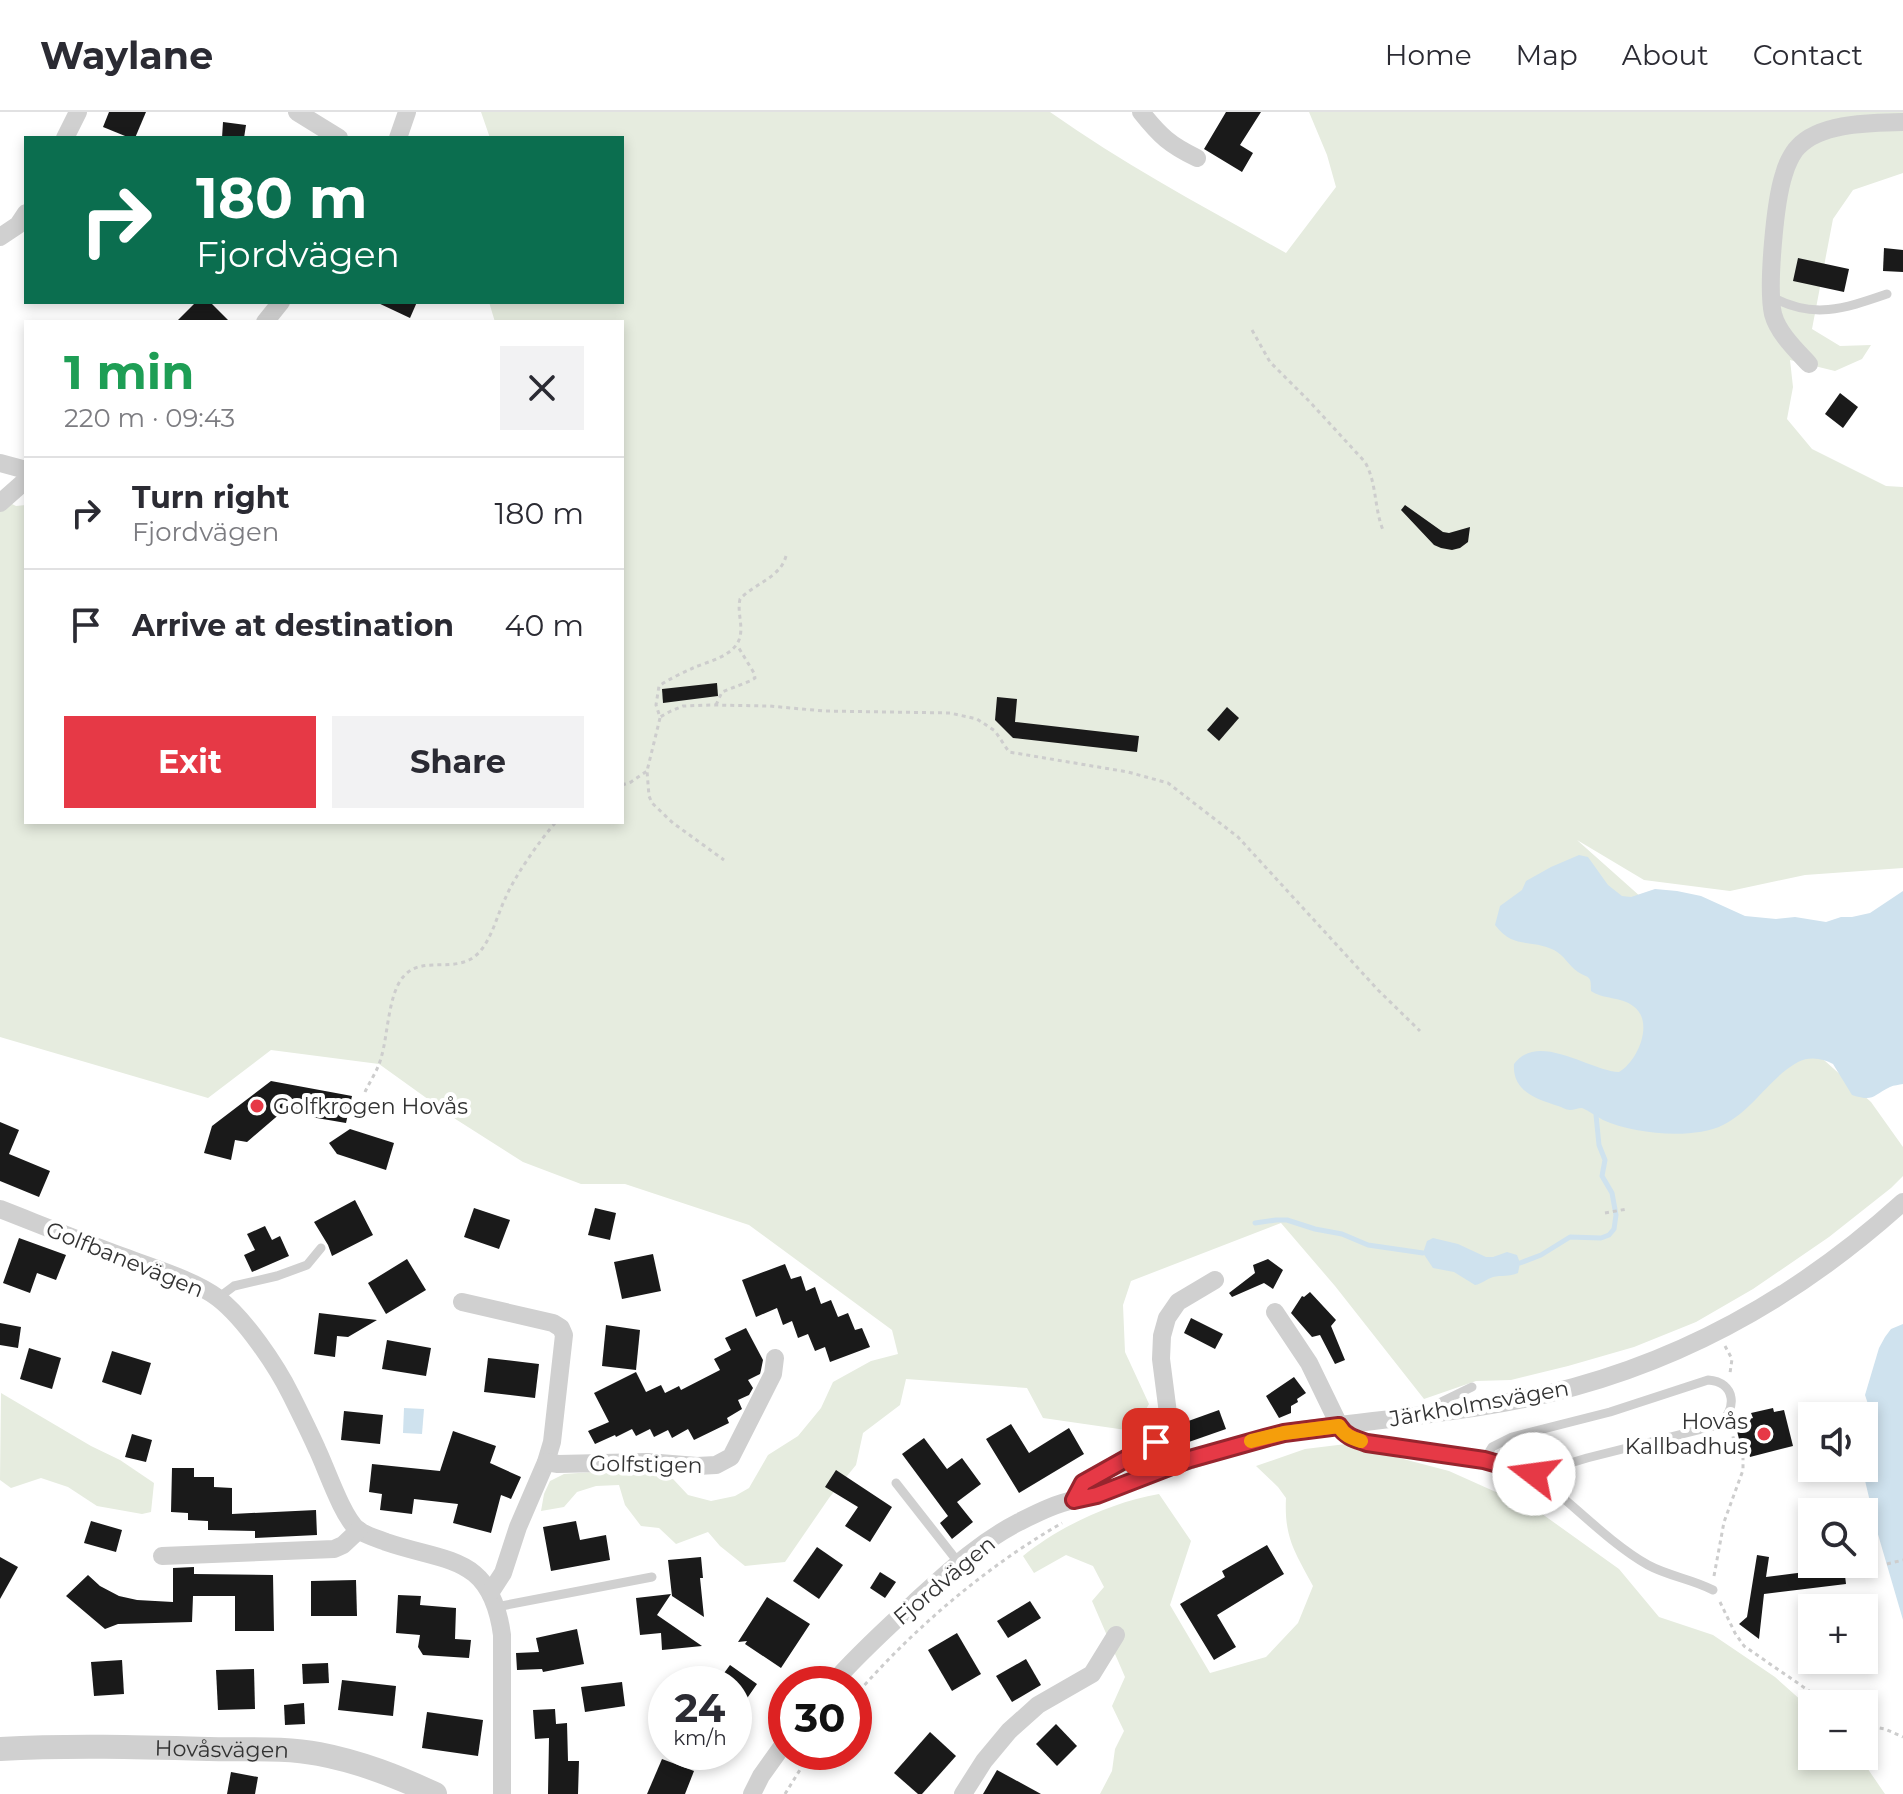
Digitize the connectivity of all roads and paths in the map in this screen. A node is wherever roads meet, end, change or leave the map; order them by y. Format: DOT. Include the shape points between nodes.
graph roads {
  1 [pos="78,112"];
  2 [pos="297,112"];
  3 [pos="407,112"];
  4 [pos="1141,112"];
  5 [pos="1903,122"];
  6 [pos="66,136"];
  7 [pos="336,136"];
  8 [pos="399,136"];
  9 [pos="1197,158"];
  10 [pos="24,216"];
  11 [pos="0,237"];
  12 [pos="1887,294"];
  13 [pos="1772,297"];
  14 [pos="279,304"];
  15 [pos="267,320"];
  16 [pos="1252,330"];
  17 [pos="1809,364"];
  18 [pos="0,463"];
  19 [pos="24,469"];
  20 [pos="24,482"];
  21 [pos="0,503"];
  22 [pos="1383,530"];
  23 [pos="786,556"];
  24 [pos="737,645"];
  25 [pos="716,705"];
  26 [pos="660,717"];
  27 [pos="647,771"];
  28 [pos="624,784"];
  29 [pos="555,824"];
  30 [pos="724,860"];
  31 [pos="1420,1031"];
  32 [pos="365,1092"];
  33 [pos="1903,1202"];
  34 [pos="0,1209"];
  35 [pos="1627,1209"];
  36 [pos="1605,1213"];
  37 [pos="321,1248"];
  38 [pos="1215,1280"];
  39 [pos="218,1298"];
  40 [pos="462,1302"];
  41 [pos="1275,1312"];
  42 [pos="1727,1349"];
  43 [pos="775,1358"];
  44 [pos="1472,1387"];
  45 [pos="1728,1388"];
  46 [pos="1730,1411"];
  47 [pos="1434,1414"];
  48 [pos="1339,1426"];
  49 [pos="1484,1460"];
  50 [pos="546,1462"];
  51 [pos="1534,1474"];
  52 [pos="896,1483"];
  53 [pos="1074,1500"];
  54 [pos="1070,1519"];
  55 [pos="359,1530"];
  56 [pos="162,1556"];
  57 [pos="1903,1560"];
  58 [pos="958,1562"];
  59 [pos="1887,1564"];
  60 [pos="652,1577"];
  61 [pos="1713,1590"];
  62 [pos="493,1600"];
  63 [pos="1116,1635"];
  64 [pos="848,1666"];
  65 [pos="872,1677"];
  66 [pos="1808,1690"];
  67 [pos="1878,1728"];
  68 [pos="1903,1737"];
  69 [pos="0,1749"];
  70 [pos="768,1766"];
  71 [pos="800,1770"];
  72 [pos="435,1794"];
  73 [pos="502,1794"];
  74 [pos="752,1794"];
  75 [pos="785,1794"];
  76 [pos="963,1794"];
  1 -- 6 [label="street"];
  2 -- 7 [label="street"];
  3 -- 8 [label="street"];
  4 -- 9 [label="street" via="1159,134"];
  5 -- 13 [label="street" via="1846,125 1798,147 1784,173 1778,202"];
  10 -- 11 [label="street"];
  12 -- 13 [label="lane" via="1826,310 1797,309"];
  13 -- 17 [label="street" via="1780,330"];
  14 -- 15 [label="street"];
  16 -- 22 [label="path" via="1270,362 1365,462"];
  18 -- 19 [label="street"];
  20 -- 21 [label="street"];
  23 -- 24 [label="path" via="777,573 740,599"];
  24 -- 25 [label="path" via="755,678 722,692"];
  24 -- 26 [label="path" via="659,686"];
  25 -- 26 [label="path" via="683,706"];
  25 -- 31 [label="path" via="950,713 977,719 995,731 1009,752 1168,783 1238,837"];
  26 -- 27 [label="path"];
  27 -- 28 [label="path"];
  27 -- 30 [label="path" via="652,803"];
  29 -- 32 [label="path" via="513,884 480,952 467,962 424,965 402,977 381,1058"];
  33 -- 47 [label="street, Järkholmsvägen" via="1843,1253 1718,1332 1574,1387"];
  34 -- 39 [label="street, Golfbanevägen"];
  35 -- 36 [label="path"];
  37 -- 39 [label="lane" via="307,1265 234,1286"];
  38 -- 53 [label="street, Fjordvägen" via="1178,1302 1167,1318 1161,1359 1169,1421 1163,1435 1083,1483"];
  39 -- 55 [label="street, Golfbanevägen" via="282,1378 347,1516"];
  40 -- 50 [label="street" via="561,1328 557,1408"];
  41 -- 48 [label="street" via="1309,1363"];
  42 -- 45 [label="path" via="1732,1359"];
  43 -- 50 [label="street, Golfstigen" via="773,1374 731,1457 716,1465"];
  44 -- 47 [label="lane" via="1439,1403"];
  45 -- 46 [label="lane"];
  45 -- 49 [label="lane" via="1708,1380 1512,1437 1492,1447"];
  46 -- 51 [label="lane" via="1718,1425"];
  46 -- 61 [label="path" via="1736,1448 1744,1460 1724,1522"];
  47 -- 48 [label="street, Järkholmsvägen"];
  48 -- 49 [label="street" via="1351,1438 1367,1443"];
  48 -- 53 [label="street, Fjordvägen" via="1247,1443"];
  49 -- 51 [label="street"];
  50 -- 62 [label="street"];
  51 -- 61 [label="lane" via="1648,1565"];
  52 -- 58 [label="lane"];
  53 -- 58 [label="street, Fjordvägen" via="1019,1522"];
  54 -- 65 [label="path" via="986,1573 902,1644"];
  55 -- 56 [label="street" via="334,1549"];
  55 -- 62 [label="street" via="463,1564"];
  57 -- 59 [label="path"];
  58 -- 64 [label="street, Fjordvägen"];
  60 -- 62 [label="lane"];
  61 -- 66 [label="path" via="1744,1646"];
  62 -- 73 [label="street" via="502,1635"];
  63 -- 76 [label="street" via="1092,1674 1038,1705 1009,1731"];
  67 -- 68 [label="path"];
  69 -- 72 [label="street, Hovåsvägen" via="304,1752 366,1765"];
  70 -- 74 [label="street"];
  71 -- 75 [label="path"];
}
